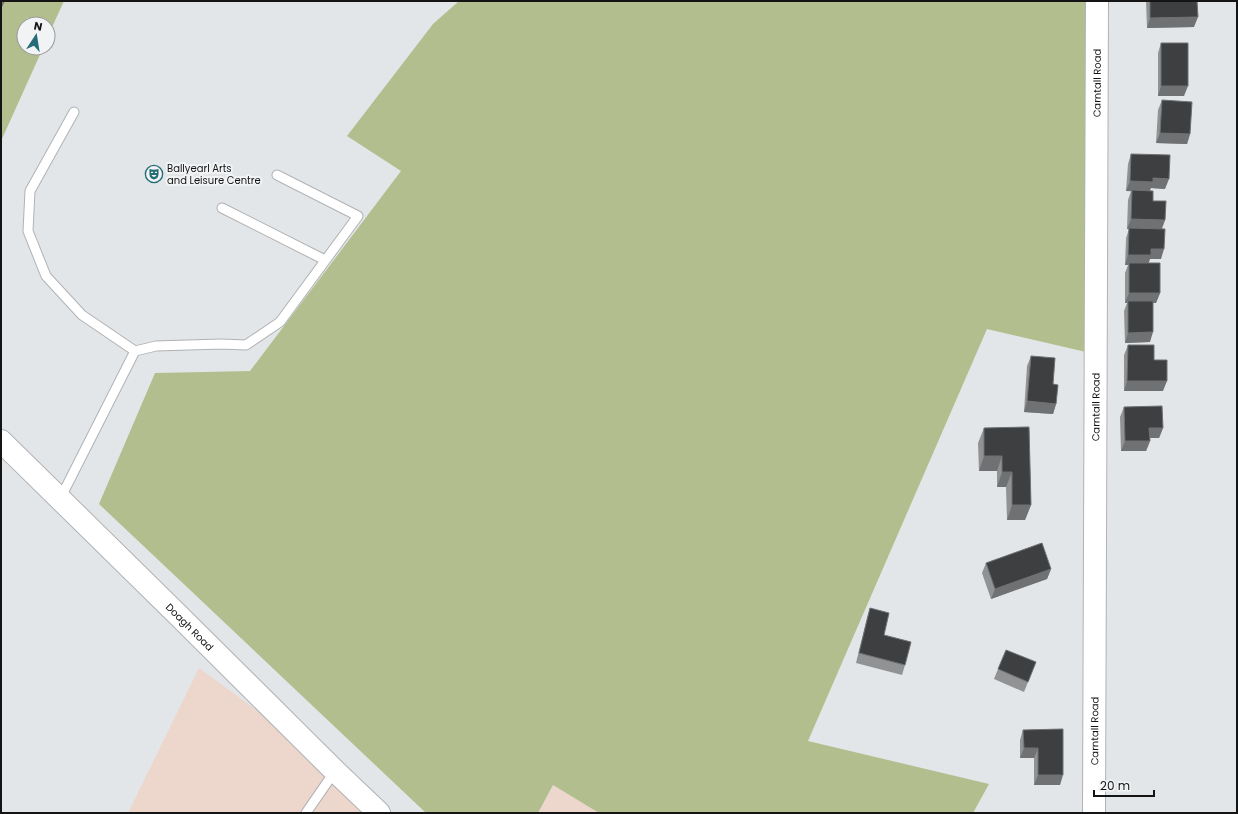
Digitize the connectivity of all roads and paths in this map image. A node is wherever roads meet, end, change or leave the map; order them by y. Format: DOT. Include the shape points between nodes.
graph roads {
  1 [pos="1098,1"];
  2 [pos="74,112"];
  3 [pos="277,175"];
  4 [pos="222,208"];
  5 [pos="325,260"];
  6 [pos="135,351"];
  7 [pos="1,441"];
  8 [pos="60,499"];
  9 [pos="335,771"];
  10 [pos="306,813"];
  11 [pos="379,813"];
  12 [pos="1094,813"];
  1 -- 12 [label="street, Carntall Road"];
  2 -- 6 [label="lane" via="30,191 28,231 46,276 82,315"];
  3 -- 5 [label="lane" via="358,216"];
  4 -- 5 [label="lane"];
  5 -- 6 [label="lane" via="280,322 246,345 156,346"];
  6 -- 8 [label="lane"];
  7 -- 8 [label="street, Doagh Road"];
  8 -- 9 [label="street, Doagh Road"];
  9 -- 10 [label="lane"];
  9 -- 11 [label="street, Doagh Road"];
}
